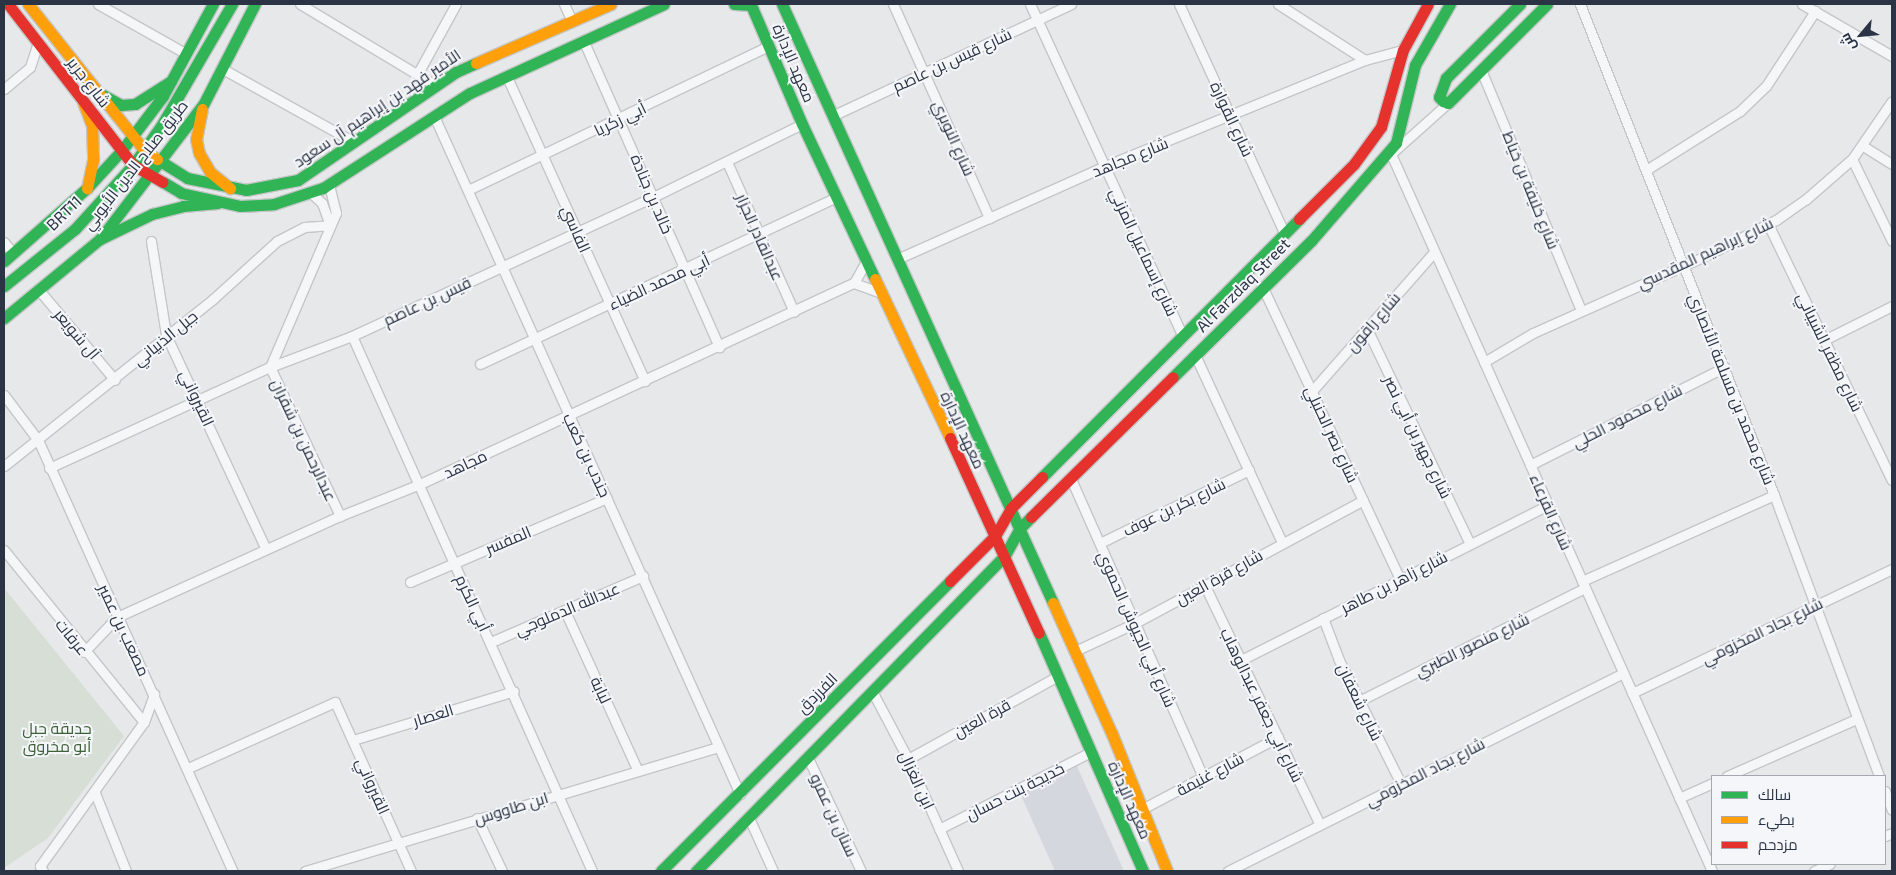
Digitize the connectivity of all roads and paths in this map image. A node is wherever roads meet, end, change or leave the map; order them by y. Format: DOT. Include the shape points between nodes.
graph roads {
  1 [pos="8,4"];
  2 [pos="28,4"];
  3 [pos="98,4"];
  4 [pos="213,4"];
  5 [pos="232,4"];
  6 [pos="255,4"];
  7 [pos="300,4"];
  8 [pos="456,4"];
  9 [pos="564,4"];
  10 [pos="611,4"];
  11 [pos="664,4"];
  12 [pos="734,4"];
  13 [pos="782,4"];
  14 [pos="893,4"];
  15 [pos="1030,4"];
  16 [pos="1071,4"];
  17 [pos="1179,4"];
  18 [pos="1278,4"];
  19 [pos="1428,4"];
  20 [pos="1450,4"];
  21 [pos="1520,4"];
  22 [pos="1547,4"];
  23 [pos="1580,4"];
  24 [pos="1802,4"];
  25 [pos="1815,11"];
  26 [pos="572,20"];
  27 [pos="1038,20"];
  28 [pos="1502,22"];
  29 [pos="1518,34"];
  30 [pos="38,42"];
  31 [pos="584,42"];
  32 [pos="769,46"];
  33 [pos="1403,50"];
  34 [pos="186,53"];
  35 [pos="1892,56"];
  36 [pos="1365,60"];
  37 [pos="221,68"];
  38 [pos="1481,70"];
  39 [pos="925,72"];
  40 [pos="418,73"];
  41 [pos="507,77"];
  42 [pos="171,81"];
  43 [pos="436,85"];
  44 [pos="4,89"];
  45 [pos="97,92"];
  46 [pos="1892,101"];
  47 [pos="84,102"];
  48 [pos="1448,103"];
  49 [pos="203,105"];
  50 [pos="434,116"];
  51 [pos="832,116"];
  52 [pos="1231,116"];
  53 [pos="620,119"];
  54 [pos="802,124"];
  55 [pos="133,136"];
  56 [pos="354,142"];
  57 [pos="1863,146"];
  58 [pos="122,150"];
  59 [pos="1391,154"];
  60 [pos="542,156"];
  61 [pos="138,157"];
  62 [pos="1852,160"];
  63 [pos="161,162"];
  64 [pos="727,162"];
  65 [pos="1892,164"];
  66 [pos="1379,165"];
  67 [pos="1105,166"];
  68 [pos="1646,170"];
  69 [pos="149,175"];
  70 [pos="329,185"];
  71 [pos="87,188"];
  72 [pos="230,188"];
  73 [pos="470,189"];
  74 [pos="311,193"];
  75 [pos="654,197"];
  76 [pos="837,197"];
  77 [pos="218,203"];
  78 [pos="989,218"];
  79 [pos="1768,224"];
  80 [pos="330,225"];
  81 [pos="577,231"];
  82 [pos="758,234"];
  83 [pos="1285,234"];
  84 [pos="100,239"];
  85 [pos="152,241"];
  86 [pos="1892,241"];
  87 [pos="4,242"];
  88 [pos="1434,252"];
  89 [pos="8,257"];
  90 [pos="897,259"];
  91 [pos="866,261"];
  92 [pos="1682,265"];
  93 [pos="502,266"];
  94 [pos="684,271"];
  95 [pos="854,284"];
  96 [pos="4,286"];
  97 [pos="1263,288"];
  98 [pos="38,289"];
  99 [pos="881,293"];
  100 [pos="610,305"];
  101 [pos="1892,306"];
  102 [pos="1581,310"];
  103 [pos="794,312"];
  104 [pos="4,318"];
  105 [pos="1367,329"];
  106 [pos="166,335"];
  107 [pos="352,336"];
  108 [pos="1184,337"];
  109 [pos="534,340"];
  110 [pos="1824,340"];
  111 [pos="719,347"];
  112 [pos="1195,355"];
  113 [pos="1484,362"];
  114 [pos="480,364"];
  115 [pos="270,367"];
  116 [pos="1725,367"];
  117 [pos="115,380"];
  118 [pos="645,381"];
  119 [pos="1312,392"];
  120 [pos="4,395"];
  121 [pos="198,400"];
  122 [pos="569,416"];
  123 [pos="38,440"];
  124 [pos="1530,465"];
  125 [pos="4,466"];
  126 [pos="49,468"];
  127 [pos="1249,470"];
  128 [pos="1071,479"];
  129 [pos="1892,480"];
  130 [pos="420,484"];
  131 [pos="1774,495"];
  132 [pos="607,498"];
  133 [pos="1363,500"];
  134 [pos="1548,505"];
  135 [pos="1011,508"];
  136 [pos="340,516"];
  137 [pos="1020,528"];
  138 [pos="996,536"];
  139 [pos="1282,542"];
  140 [pos="1100,543"];
  141 [pos="1470,544"];
  142 [pos="266,549"];
  143 [pos="4,550"];
  144 [pos="1005,555"];
  145 [pos="454,563"];
  146 [pos="1892,569"];
  147 [pos="643,576"];
  148 [pos="1400,579"];
  149 [pos="410,582"];
  150 [pos="1584,585"];
  151 [pos="1205,586"];
  152 [pos="1814,606"];
  153 [pos="565,612"];
  154 [pos="117,618"];
  155 [pos="1322,618"];
  156 [pos="1135,623"];
  157 [pos="491,642"];
  158 [pos="1075,651"];
  159 [pos="84,652"];
  160 [pos="1241,660"];
  161 [pos="1623,673"];
  162 [pos="1056,677"];
  163 [pos="514,691"];
  164 [pos="872,691"];
  165 [pos="1632,693"];
  166 [pos="154,694"];
  167 [pos="1359,701"];
  168 [pos="1856,719"];
  169 [pos="144,722"];
  170 [pos="1278,738"];
  171 [pos="353,740"];
  172 [pos="718,747"];
  173 [pos="1091,752"];
  174 [pos="808,758"];
  175 [pos="908,759"];
  176 [pos="188,768"];
  177 [pos="638,769"];
  178 [pos="1729,775"];
  179 [pos="1879,775"];
  180 [pos="1204,779"];
  181 [pos="1711,783"];
  182 [pos="1401,784"];
  183 [pos="95,793"];
  184 [pos="557,794"];
  185 [pos="740,794"];
  186 [pos="1886,794"];
  187 [pos="1679,798"];
  188 [pos="1142,809"];
  189 [pos="1892,810"];
  190 [pos="477,818"];
  191 [pos="749,818"];
  192 [pos="1320,825"];
  193 [pos="940,829"];
  194 [pos="398,842"];
  195 [pos="1828,865"];
  196 [pos="42,869"];
  197 [pos="126,871"];
  198 [pos="233,871"];
  199 [pos="305,871"];
  200 [pos="411,871"];
  201 [pos="502,871"];
  202 [pos="592,871"];
  203 [pos="661,871"];
  204 [pos="696,871"];
  205 [pos="773,871"];
  206 [pos="861,871"];
  207 [pos="958,871"];
  208 [pos="1143,871"];
  209 [pos="1167,871"];
  210 [pos="1228,871"];
  211 [pos="1712,871"];
  212 [pos="1814,871"];
  1 -- 30 [label="main road, شارع جرير"];
  2 -- 45 [label="main road, شارع جرير"];
  3 -- 34 [label="street"];
  4 -- 34 [label="main road, طريق صلاح الدين الأيوبي"];
  5 -- 61 [label="main road, BRT11"];
  6 -- 37 [label="main road, طريق صلاح الدين الأيوبي"];
  7 -- 40 [label="street"];
  8 -- 40 [label="street"];
  9 -- 26 [label="street"];
  10 -- 26 [label="main road, الأمير فهد بن إبراهيم آل سعود"];
  11 -- 31 [label="main road"];
  12 -- 32 [label="main road, معهد الإدارة" via="750,5"];
  13 -- 51 [label="main road, معهد الإدارة"];
  14 -- 39 [label="street, شارع النويري"];
  15 -- 27 [label="street, شارع إسماعيل المزني"];
  16 -- 27 [label="street, شارع قيس بن عاصم"];
  17 -- 52 [label="street, شارع القوارة"];
  18 -- 36 [label="street"];
  19 -- 33 [label="main road, Al Farzdaq Street"];
  20 -- 66 [label="main road, Al Farzdaq Street" via="1415,65 1396,143"];
  21 -- 28 [label="main road"];
  22 -- 29 [label="main road"];
  23 -- 68 [label="street, شارع محمد بن مسلمة الأنصاري"];
  24 -- 25 [label="street"];
  25 -- 35 [label="street"];
  25 -- 68 [label="street" via="1766,86 1740,111"];
  26 -- 43 [label="main road, الأمير فهد بن إبراهيم آل سعود" via="474,62"];
  27 -- 39 [label="street, شارع قيس بن عاصم"];
  27 -- 67 [label="street, شارع إسماعيل المزني"];
  28 -- 29 [label="main road"];
  28 -- 48 [label="main road" via="1446,78 1439,97"];
  29 -- 38 [label="main road"];
  30 -- 44 [label="street" via="30,67"];
  30 -- 47 [label="main road, شارع جرير"];
  31 -- 41 [label="main road"];
  31 -- 53 [label="street, خالد بن جنادة"];
  32 -- 53 [label="street, أبي زكريا"];
  32 -- 54 [label="main road, معهد الإدارة"];
  33 -- 36 [label="street, شارع مجاهد"];
  33 -- 83 [label="main road, Al Farzdaq Street" via="1382,127 1354,164"];
  34 -- 42 [label="main road, طريق صلاح الدين الأيوبي"];
  36 -- 52 [label="street, شارع مجاهد"];
  37 -- 49 [label="main road, طريق صلاح الدين الأيوبي"];
  37 -- 56 [label="street"];
  38 -- 48 [label="main road"];
  38 -- 102 [label="street, شارع خليفة بن خياط"];
  39 -- 51 [label="street, شارع قيس بن عاصم"];
  39 -- 78 [label="street, شارع النويري"];
  40 -- 43 [label="street"];
  41 -- 50 [label="main road" via="470,93"];
  41 -- 60 [label="street, الفاسي"];
  42 -- 45 [label="main road" via="135,104 121,105"];
  42 -- 55 [label="main road, طريق صلاح الدين الأيوبي"];
  43 -- 56 [label="main road, الأمير فهد بن إبراهيم آل سعود"];
  45 -- 55 [label="main road, الأمير فهد بن إبراهيم آل سعود"];
  46 -- 57 [label="street, شارع إبراهيم المقدسي"];
  47 -- 58 [label="main road, شارع جرير"];
  47 -- 71 [label="main road" via="92,126 93,160"];
  48 -- 59 [label="street"];
  49 -- 63 [label="main road, طريق صلاح الدين الأيوبي"];
  49 -- 72 [label="main road" via="196,139 199,153 210,172"];
  50 -- 70 [label="main road"];
  50 -- 73 [label="street, جندب بن كعب"];
  51 -- 90 [label="main road, معهد الإدارة"];
  52 -- 67 [label="street, شارع مجاهد"];
  52 -- 83 [label="street, شارع القوارة"];
  53 -- 60 [label="street, أبي زكريا"];
  53 -- 75 [label="street, خالد بن جنادة"];
  54 -- 64 [label="street, قيس بن عاصم"];
  54 -- 76 [label="main road, معهد الإدارة"];
  55 -- 58 [label="main road, طريق صلاح الدين الأيوبي"];
  55 -- 61 [label="main road, الأمير فهد بن إبراهيم آل سعود"];
  56 -- 72 [label="main road, الأمير فهد بن إبراهيم آل سعود" via="298,180 265,188"];
  57 -- 62 [label="street, شارع إبراهيم المقدسي"];
  57 -- 65 [label="street"];
  58 -- 61 [label="main road, شارع جرير"];
  58 -- 71 [label="main road, طريق صلاح الدين الأيوبي"];
  59 -- 66 [label="street"];
  59 -- 88 [label="street, شارع القرعاء"];
  60 -- 73 [label="street, أبي زكريا"];
  60 -- 81 [label="street, الفاسي"];
  61 -- 63 [label="main road, الأمير فهد بن إبراهيم آل سعود"];
  61 -- 69 [label="main road, شارع جرير"];
  61 -- 96 [label="main road, BRT11" via="75,229"];
  62 -- 79 [label="street, شارع إبراهيم المقدسي" via="1805,200"];
  62 -- 86 [label="street"];
  63 -- 69 [label="main road, طريق صلاح الدين الأيوبي"];
  63 -- 72 [label="main road, الأمير فهد بن إبراهيم آل سعود" via="188,178"];
  64 -- 75 [label="street, قيس بن عاصم"];
  64 -- 82 [label="street, عبدالقادر الجزار"];
  66 -- 97 [label="main road, Al Farzdaq Street"];
  67 -- 78 [label="street, شارع مجاهد"];
  67 -- 108 [label="street, شارع إسماعيل المزني"];
  68 -- 92 [label="street, شارع محمد بن مسلمة الأنصاري"];
  69 -- 77 [label="main road" via="181,192"];
  69 -- 84 [label="main road, طريق صلاح الدين الأيوبي"];
  70 -- 74 [label="main road"];
  70 -- 80 [label="street, عبدالرحمن بن شقران" via="336,209"];
  71 -- 89 [label="main road, طريق صلاح الدين الأيوبي"];
  73 -- 93 [label="street, جندب بن كعب"];
  74 -- 77 [label="main road" via="257,206"];
  74 -- 80 [label="street" via="322,203"];
  75 -- 81 [label="street, قيس بن عاصم"];
  75 -- 94 [label="street, خالد بن جنادة"];
  76 -- 82 [label="street, أبي محمد الضياء"];
  76 -- 91 [label="main road, معهد الإدارة"];
  77 -- 84 [label="main road" via="182,206 152,214"];
  78 -- 90 [label="street, شارع مجاهد"];
  79 -- 92 [label="street, شارع إبراهيم المقدسي"];
  79 -- 110 [label="street, شارع مظفر الشيباني"];
  80 -- 106 [label="street, جبل الذبياني" via="304,227 277,240 213,299"];
  80 -- 115 [label="street, عبدالرحمن بن شقران"];
  81 -- 93 [label="street, قيس بن عاصم"];
  81 -- 100 [label="street, الفاسي"];
  82 -- 94 [label="street, أبي محمد الضياء"];
  82 -- 103 [label="street, عبدالقادر الجزار"];
  83 -- 108 [label="main road, Al Farzdaq Street"];
  84 -- 98 [label="main road, طريق صلاح الدين الأيوبي"];
  85 -- 106 [label="street, القيرواني"];
  87 -- 89 [label="street"];
  88 -- 105 [label="street, شارع راقون"];
  88 -- 113 [label="street, شارع القرعاء"];
  90 -- 135 [label="main road, معهد الإدارة"];
  91 -- 95 [label="street"];
  91 -- 99 [label="main road, معهد الإدارة"];
  92 -- 102 [label="street, شارع إبراهيم المقدسي"];
  92 -- 116 [label="street, شارع محمد بن مسلمة الأنصاري"];
  93 -- 107 [label="street, قيس بن عاصم"];
  93 -- 109 [label="street, جندب بن كعب"];
  94 -- 100 [label="street, أبي محمد الضياء"];
  94 -- 111 [label="street, خالد بن جنادة"];
  95 -- 99 [label="street"];
  95 -- 103 [label="street, مجاهد"];
  97 -- 112 [label="main road, Al Farzdaq Street"];
  97 -- 119 [label="street, شارع نصر الحنبلي"];
  98 -- 104 [label="main road, طريق صلاح الدين الأيوبي"];
  98 -- 117 [label="street, آل شويعر"];
  99 -- 138 [label="main road, معهد الإدارة"];
  100 -- 109 [label="street, أبي محمد الضياء"];
  100 -- 118 [label="street, الفاسي"];
  101 -- 110 [label="street"];
  102 -- 113 [label="street, شارع إبراهيم المقدسي"];
  103 -- 111 [label="street, مجاهد"];
  105 -- 119 [label="street, شارع راقون"];
  105 -- 141 [label="street, شارع جهير بن أبي نصر"];
  106 -- 117 [label="street, جبل الذبياني"];
  106 -- 121 [label="street, القيرواني"];
  107 -- 115 [label="street, قيس بن عاصم"];
  107 -- 130 [label="street, أبي الكرم"];
  108 -- 135 [label="main road, Al Farzdaq Street"];
  109 -- 114 [label="street, أبي محمد الضياء"];
  109 -- 122 [label="street, جندب بن كعب"];
  110 -- 129 [label="street, شارع مظفر الشيباني"];
  111 -- 118 [label="street, مجاهد"];
  112 -- 127 [label="street"];
  112 -- 128 [label="main road, Al Farzdaq Street"];
  113 -- 124 [label="street, شارع القرعاء"];
  115 -- 121 [label="street, قيس بن عاصم"];
  115 -- 136 [label="street, عبدالرحمن بن شقران"];
  116 -- 124 [label="street, شارع محمود الحلي"];
  116 -- 131 [label="street, شارع محمد بن مسلمة الأنصاري"];
  117 -- 123 [label="street, جبل الذبياني"];
  118 -- 122 [label="street, مجاهد"];
  119 -- 133 [label="street, شارع نصر الحنبلي"];
  120 -- 123 [label="street, مصعب بن عمير"];
  121 -- 126 [label="street, قيس بن عاصم"];
  121 -- 142 [label="street, القيرواني"];
  122 -- 130 [label="street, مجاهد"];
  122 -- 132 [label="street, جندب بن كعب"];
  123 -- 125 [label="street, جبل الذبياني"];
  123 -- 126 [label="street, مصعب بن عمير"];
  124 -- 134 [label="street, شارع القرعاء"];
  126 -- 154 [label="street, مصعب بن عمير"];
  127 -- 139 [label="street"];
  127 -- 140 [label="street, شارع بكر بن عوف"];
  128 -- 137 [label="main road, Al Farzdaq Street"];
  128 -- 140 [label="street, شارع أبي الجيوش الحموي"];
  130 -- 136 [label="street, مجاهد"];
  130 -- 145 [label="street, أبي الكرم"];
  131 -- 150 [label="street, شارع منصور الطبري"];
  131 -- 152 [label="street, شارع محمد بن مسلمة الأنصاري"];
  132 -- 145 [label="street, المفسر"];
  132 -- 147 [label="street, جندب بن كعب"];
  133 -- 139 [label="street, شارع قرة العين"];
  133 -- 148 [label="street, شارع نصر الحنبلي"];
  134 -- 141 [label="street, شارع زاهر بن طاهر"];
  134 -- 150 [label="street, شارع القرعاء"];
  135 -- 137 [label="main road, معهد الإدارة"];
  135 -- 138 [label="main road, Al Farzdaq Street"];
  136 -- 142 [label="street, مجاهد"];
  137 -- 144 [label="main road, Al Farzdaq Street"];
  137 -- 158 [label="main road, معهد الإدارة"];
  138 -- 144 [label="main road, معهد الإدارة"];
  138 -- 185 [label="main road, الفرزدق"];
  139 -- 151 [label="street, شارع قرة العين"];
  140 -- 156 [label="street, شارع أبي الجيوش الحموي"];
  141 -- 148 [label="street, شارع زاهر بن طاهر"];
  142 -- 154 [label="street, مجاهد"];
  143 -- 159 [label="street, عرفات"];
  144 -- 162 [label="main road, معهد الإدارة"];
  144 -- 164 [label="main road"];
  145 -- 149 [label="street, المفسر"];
  145 -- 157 [label="street, أبي الكرم"];
  146 -- 152 [label="street, شلرع بجاد المخزومي"];
  147 -- 153 [label="street, عبدالله الدملوجي"];
  147 -- 172 [label="street, جندب بن كعب"];
  148 -- 155 [label="street, شارع زاهر بن طاهر"];
  150 -- 161 [label="street, شارع القرعاء"];
  150 -- 167 [label="street, شارع منصور الطبري"];
  151 -- 156 [label="street, شارع قرة العين"];
  151 -- 160 [label="street, شارع أبي جعفر عبدالوهاب"];
  152 -- 165 [label="street, شلرع بجاد المخزومي"];
  152 -- 168 [label="street, شارع محمد بن مسلمة الأنصاري"];
  153 -- 157 [label="street, عبدالله الدملوجي"];
  153 -- 177 [label="street, لبابة"];
  154 -- 159 [label="street, مجاهد"];
  154 -- 166 [label="street, مصعب بن عمير"];
  155 -- 160 [label="street, شارع زاهر بن طاهر"];
  155 -- 167 [label="street, شارع شعفان"];
  156 -- 158 [label="street, شارع قرة العين"];
  156 -- 180 [label="street, شارع أبي الجيوش الحموي"];
  157 -- 163 [label="street, أبي الكرم"];
  158 -- 188 [label="main road, معهد الإدارة"];
  159 -- 169 [label="street, عرفات"];
  160 -- 170 [label="street, شارع أبي جعفر عبدالوهاب"];
  161 -- 165 [label="street, شارع القرعاء"];
  161 -- 182 [label="street, شارع بجاد المخزومي"];
  162 -- 173 [label="main road, معهد الإدارة"];
  162 -- 175 [label="street, قرة العين"];
  163 -- 171 [label="street, العصار"];
  163 -- 184 [label="street, أبي الكرم"];
  164 -- 174 [label="main road"];
  164 -- 175 [label="street, ابن الغزال"];
  165 -- 187 [label="street, شارع القرعاء"];
  166 -- 169 [label="street"];
  166 -- 176 [label="street, مصعب بن عمير"];
  167 -- 182 [label="street, شارع شعفان"];
  168 -- 178 [label="street"];
  168 -- 179 [label="street, شارع محمد بن مسلمة الأنصاري"];
  169 -- 183 [label="street"];
  170 -- 180 [label="street, شارع غنيمة"];
  170 -- 192 [label="street, شارع أبي جعفر عبدالوهاب"];
  171 -- 176 [label="street, القيرواني" via="335,702"];
  171 -- 194 [label="street, القيرواني"];
  172 -- 177 [label="street, ابن طاووس"];
  172 -- 185 [label="street, جندب بن كعب"];
  173 -- 193 [label="street, خديجة بنت حسان"];
  173 -- 208 [label="main road, معهد الإدارة"];
  174 -- 191 [label="main road"];
  174 -- 206 [label="street, سنان بن عمرو"];
  175 -- 193 [label="street, ابن الغزال"];
  176 -- 198 [label="street, مصعب بن عمير"];
  177 -- 184 [label="street, ابن طاووس"];
  180 -- 188 [label="street, شارع غنيمة"];
  181 -- 187 [label="street"];
  182 -- 192 [label="street, شارع بجاد المخزومي"];
  183 -- 196 [label="street"];
  183 -- 197 [label="street"];
  184 -- 190 [label="street, ابن طاووس"];
  184 -- 202 [label="street, أبي الكرم"];
  185 -- 203 [label="main road, الفرزدق"];
  186 -- 189 [label="street"];
  187 -- 211 [label="street, شارع القرعاء"];
  188 -- 209 [label="main road, معهد الإدارة"];
  190 -- 194 [label="street, ابن طاووس"];
  190 -- 201 [label="street"];
  191 -- 204 [label="main road"];
  191 -- 205 [label="street"];
  192 -- 210 [label="street, شارع بجاد المخزومي"];
  193 -- 207 [label="street, ابن الغزال"];
  194 -- 199 [label="street, ابن طاووس"];
  194 -- 200 [label="street, القيرواني"];
  195 -- 212 [label="street"];
}
